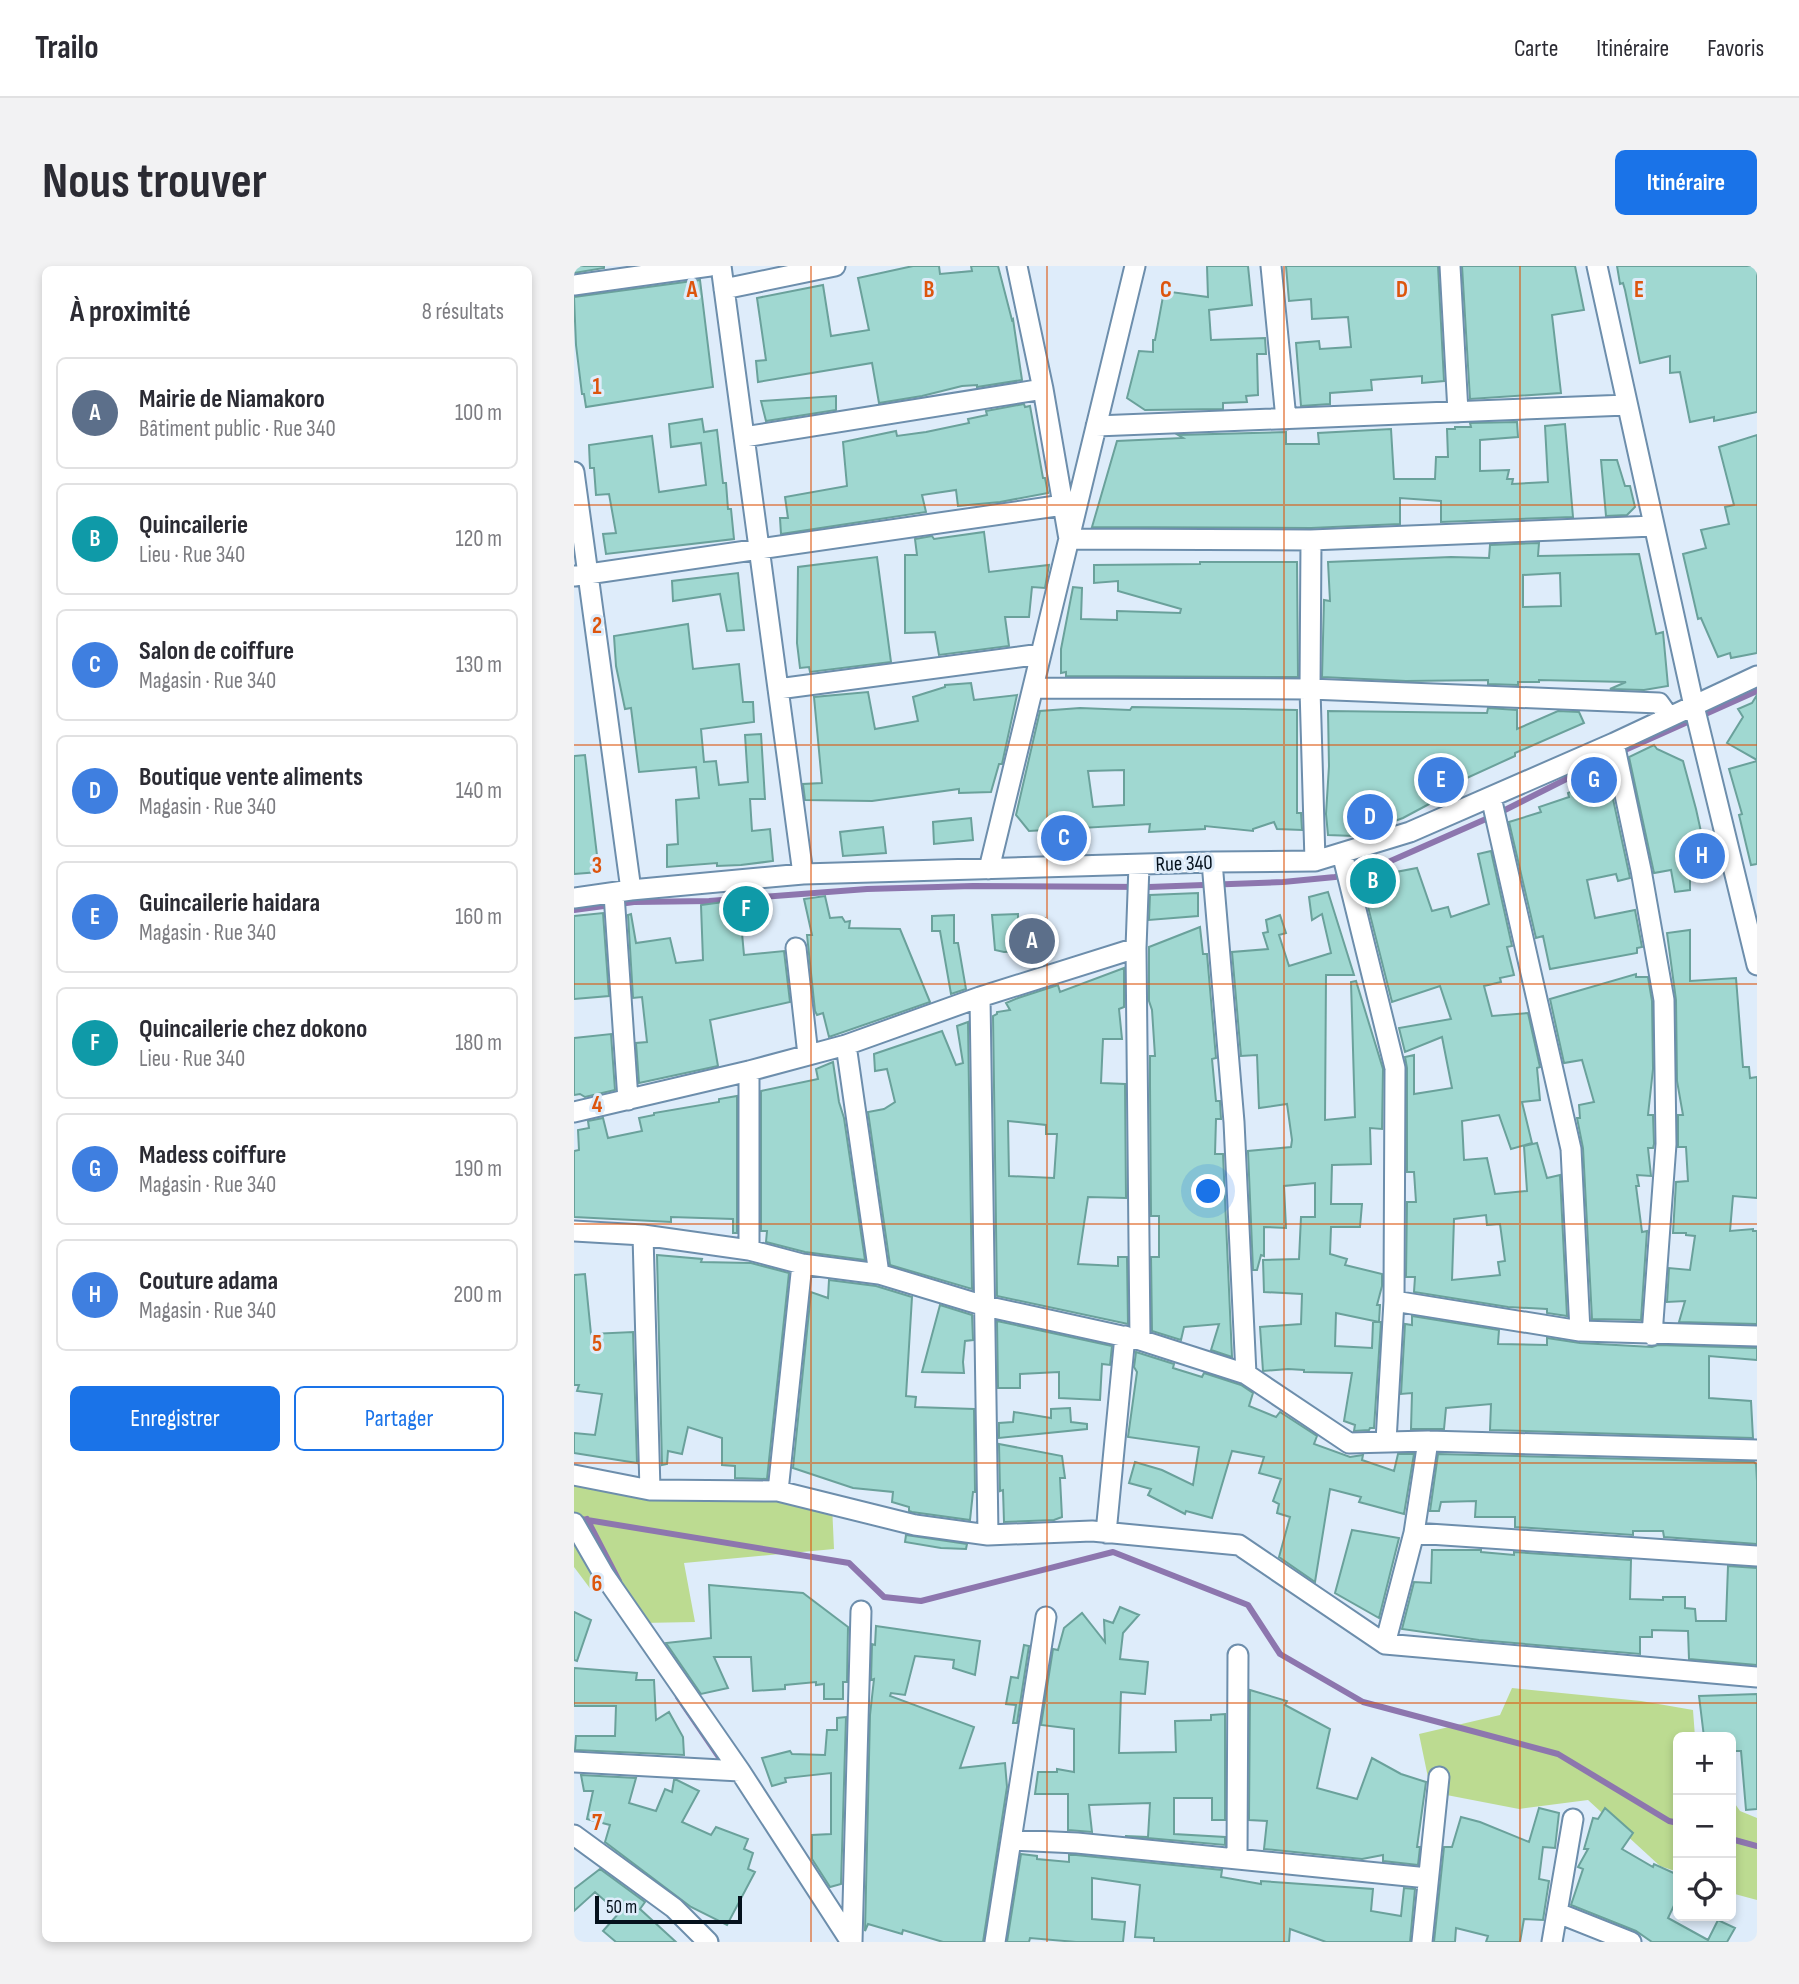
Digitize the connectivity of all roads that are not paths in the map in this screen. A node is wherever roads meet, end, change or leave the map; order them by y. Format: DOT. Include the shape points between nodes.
graph roads {
  1 [pos="710,266"];
  2 [pos="721,266"];
  3 [pos="835,266"];
  4 [pos="1017,266"];
  5 [pos="1135,266"];
  6 [pos="1271,266"];
  7 [pos="1450,266"];
  8 [pos="1597,266"];
  9 [pos="574,285"];
  10 [pos="724,289"];
  11 [pos="1043,389"];
  12 [pos="1628,405"];
  13 [pos="1458,412"];
  14 [pos="1286,419"];
  15 [pos="1096,426"];
  16 [pos="744,437"];
  17 [pos="574,472"];
  18 [pos="1063,505"];
  19 [pos="1654,526"];
  20 [pos="1069,539"];
  21 [pos="1311,540"];
  22 [pos="759,549"];
  23 [pos="581,575"];
  24 [pos="1041,654"];
  25 [pos="1757,676"];
  26 [pos="1033,688"];
  27 [pos="778,690"];
  28 [pos="1310,690"];
  29 [pos="1693,706"];
  30 [pos="1668,717"];
  31 [pos="1614,743"];
  32 [pos="1491,797"];
  33 [pos="1342,853"];
  34 [pos="1315,861"];
  35 [pos="1212,862"];
  36 [pos="1139,865"];
  37 [pos="989,869"];
  38 [pos="803,874"];
  39 [pos="622,892"];
  40 [pos="574,898"];
  41 [pos="796,948"];
  42 [pos="1136,948"];
  43 [pos="1757,965"];
  44 [pos="980,997"];
  45 [pos="846,1045"];
  46 [pos="808,1055"];
  47 [pos="749,1071"];
  48 [pos="628,1100"];
  49 [pos="574,1112"];
  50 [pos="574,1231"];
  51 [pos="643,1235"];
  52 [pos="749,1250"];
  53 [pos="802,1264"];
  54 [pos="879,1274"];
  55 [pos="1394,1301"];
  56 [pos="985,1306"];
  57 [pos="1580,1331"];
  58 [pos="1652,1335"];
  59 [pos="1757,1336"];
  60 [pos="1133,1338"];
  61 [pos="1246,1374"];
  62 [pos="1386,1441"];
  63 [pos="1428,1441"];
  64 [pos="1757,1450"];
  65 [pos="574,1475"];
  66 [pos="650,1490"];
  67 [pos="778,1491"];
  68 [pos="574,1523"];
  69 [pos="1107,1533"];
  70 [pos="1414,1533"];
  71 [pos="988,1535"];
  72 [pos="1757,1556"];
  73 [pos="861,1611"];
  74 [pos="1046,1617"];
  75 [pos="1385,1644"];
  76 [pos="1238,1655"];
  77 [pos="1757,1677"];
  78 [pos="574,1762"];
  79 [pos="740,1771"];
  80 [pos="1439,1777"];
  81 [pos="1573,1819"];
  82 [pos="574,1835"];
  83 [pos="1012,1840"];
  84 [pos="1237,1859"];
  85 [pos="1428,1878"];
  86 [pos="1558,1913"];
  87 [pos="708,1942"];
  88 [pos="852,1942"];
  89 [pos="995,1942"];
  90 [pos="1422,1942"];
  91 [pos="1552,1942"];
  92 [pos="1631,1942"];
  1 -- 9 [label="street"];
  2 -- 10 [label="street"];
  3 -- 10 [label="street"];
  4 -- 11 [label="street"];
  5 -- 15 [label="street"];
  6 -- 14 [label="street"];
  7 -- 13 [label="street"];
  8 -- 12 [label="street"];
  10 -- 16 [label="street"];
  11 -- 16 [label="street"];
  11 -- 18 [label="street"];
  12 -- 13 [label="street"];
  12 -- 19 [label="street"];
  13 -- 14 [label="street"];
  14 -- 15 [label="street"];
  15 -- 20 [label="street"];
  16 -- 22 [label="street"];
  17 -- 23 [label="street"];
  18 -- 20 [label="street"];
  18 -- 22 [label="street"];
  19 -- 21 [label="street"];
  19 -- 29 [label="street"];
  20 -- 21 [label="street"];
  20 -- 24 [label="street"];
  21 -- 28 [label="street"];
  22 -- 23 [label="street"];
  22 -- 27 [label="street"];
  23 -- 39 [label="street"];
  24 -- 26 [label="street"];
  24 -- 27 [label="street"];
  25 -- 29 [label="street, Rue 340"];
  26 -- 28 [label="street"];
  26 -- 37 [label="street"];
  27 -- 38 [label="street"];
  28 -- 30 [label="street" via="1659,703"];
  28 -- 34 [label="street"];
  29 -- 30 [label="street, Rue 340"];
  29 -- 43 [label="street"];
  30 -- 31 [label="street, Rue 340"];
  31 -- 32 [label="street, Rue 340"];
  31 -- 58 [label="street" via="1664,1000 1666,1144"];
  32 -- 33 [label="street, Rue 340" via="1410,832"];
  32 -- 57 [label="street" via="1571,1149"];
  33 -- 34 [label="street, Rue 340"];
  33 -- 55 [label="street" via="1395,1068"];
  34 -- 35 [label="street, Rue 340"];
  35 -- 36 [label="street, Rue 340"];
  35 -- 61 [label="street" via="1234,1122"];
  36 -- 37 [label="street, Rue 340"];
  36 -- 42 [label="street"];
  37 -- 38 [label="street, Rue 340"];
  38 -- 39 [label="street, Rue 340"];
  39 -- 40 [label="street, Rue 340"];
  39 -- 48 [label="street"];
  41 -- 46 [label="street"];
  42 -- 44 [label="street"];
  42 -- 60 [label="street"];
  44 -- 45 [label="street"];
  44 -- 56 [label="street"];
  45 -- 46 [label="street"];
  45 -- 54 [label="street"];
  46 -- 47 [label="street"];
  47 -- 48 [label="street"];
  47 -- 52 [label="street"];
  48 -- 49 [label="street"];
  50 -- 51 [label="street"];
  51 -- 52 [label="street"];
  51 -- 66 [label="street"];
  52 -- 53 [label="street"];
  53 -- 54 [label="street"];
  53 -- 67 [label="street"];
  54 -- 56 [label="street"];
  55 -- 57 [label="street"];
  55 -- 62 [label="street"];
  56 -- 60 [label="street"];
  56 -- 71 [label="street"];
  57 -- 58 [label="street"];
  58 -- 59 [label="street"];
  60 -- 61 [label="street"];
  60 -- 69 [label="street"];
  61 -- 62 [label="street" via="1349,1443"];
  62 -- 63 [label="street"];
  63 -- 64 [label="street"];
  63 -- 70 [label="street"];
  65 -- 66 [label="street"];
  66 -- 67 [label="street"];
  67 -- 71 [label="street" via="915,1525"];
  68 -- 79 [label="street" via="604,1575"];
  69 -- 71 [label="street"];
  69 -- 75 [label="street" via="1239,1545"];
  70 -- 72 [label="street"];
  70 -- 75 [label="street"];
  73 -- 88 [label="street"];
  74 -- 83 [label="street"];
  75 -- 77 [label="street"];
  76 -- 84 [label="street"];
  78 -- 79 [label="street"];
  79 -- 88 [label="street"];
  80 -- 85 [label="street"];
  81 -- 86 [label="street"];
  82 -- 87 [label="street" via="674,1908"];
  83 -- 84 [label="street"];
  83 -- 89 [label="street"];
  84 -- 85 [label="street"];
  85 -- 90 [label="street"];
  86 -- 91 [label="street"];
  86 -- 92 [label="street"];
}
